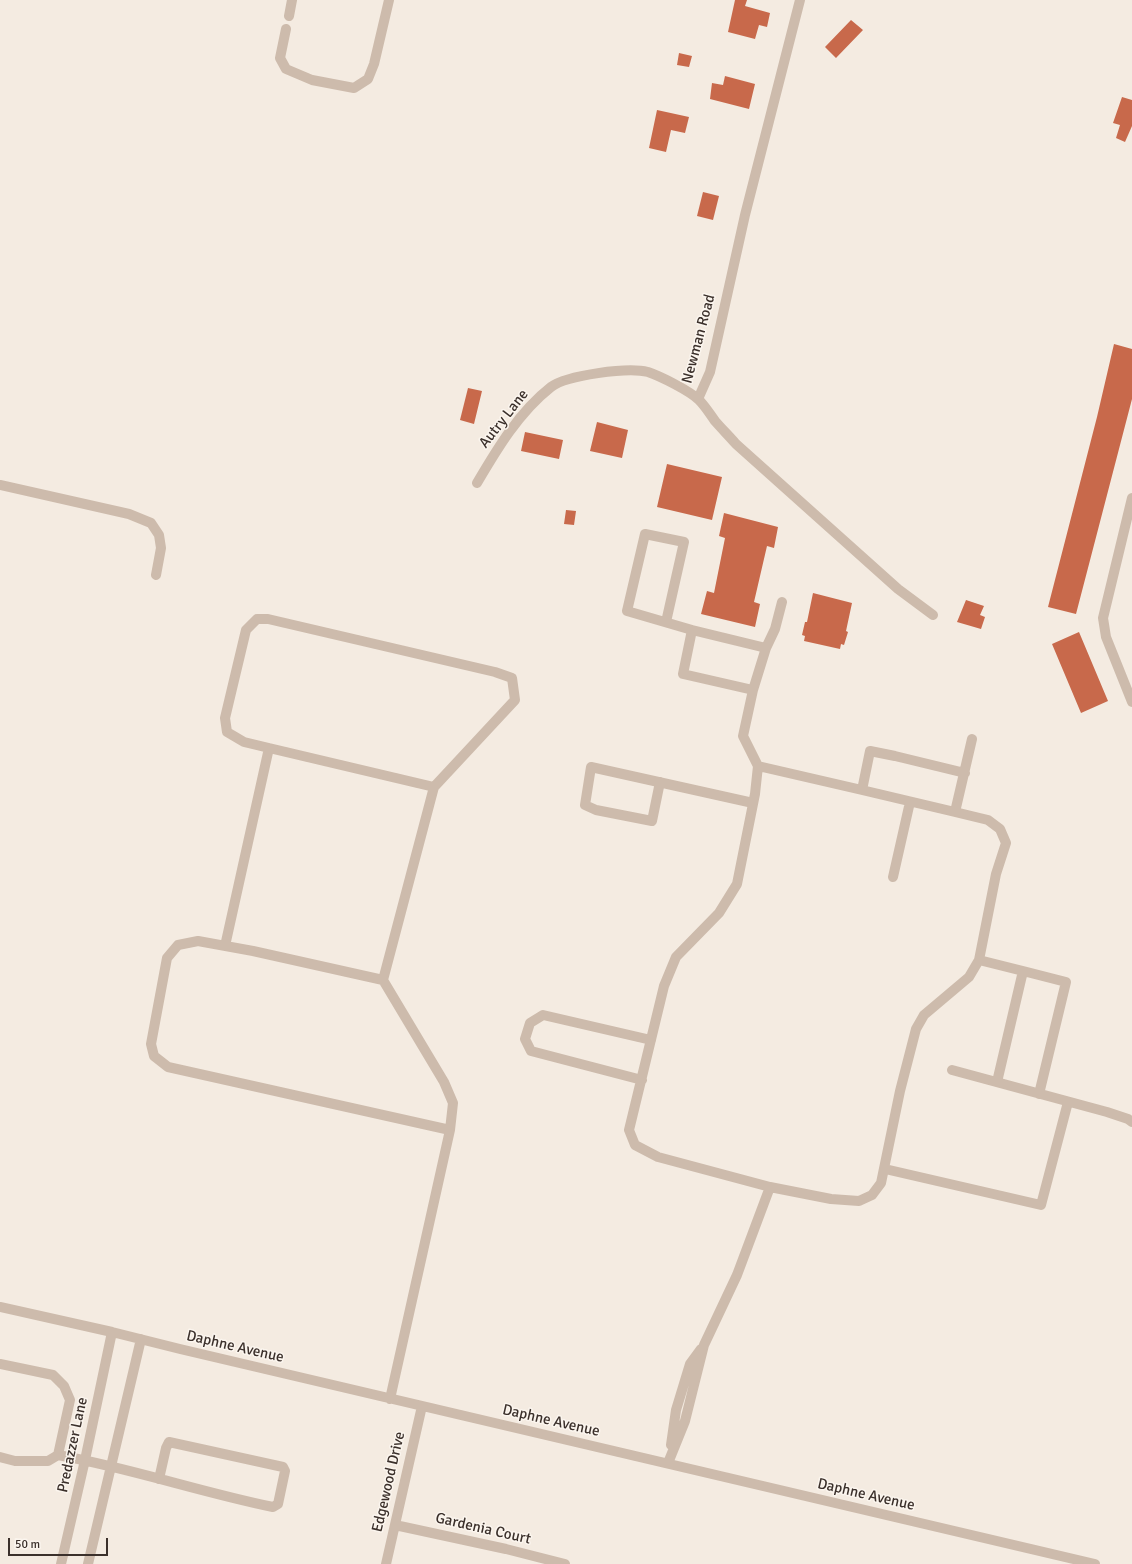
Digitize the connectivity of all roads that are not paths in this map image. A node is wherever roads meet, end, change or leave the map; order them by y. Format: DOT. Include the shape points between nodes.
graph roads {
  1 [pos="292,0"];
  2 [pos="389,0"];
  3 [pos="800,0"];
  4 [pos="289,16"];
  5 [pos="286,29"];
  6 [pos="698,399"];
  7 [pos="477,483"];
  8 [pos="0,485"];
  9 [pos="1132,498"];
  10 [pos="156,575"];
  11 [pos="782,602"];
  12 [pos="933,615"];
  13 [pos="666,622"];
  14 [pos="692,630"];
  15 [pos="766,648"];
  16 [pos="753,690"];
  17 [pos="1132,702"];
  18 [pos="972,739"];
  19 [pos="269,748"];
  20 [pos="758,766"];
  21 [pos="965,773"];
  22 [pos="660,782"];
  23 [pos="434,787"];
  24 [pos="862,790"];
  25 [pos="910,802"];
  26 [pos="753,804"];
  27 [pos="955,812"];
  28 [pos="893,878"];
  29 [pos="225,946"];
  30 [pos="979,960"];
  31 [pos="1024,971"];
  32 [pos="383,980"];
  33 [pos="651,1040"];
  34 [pos="952,1070"];
  35 [pos="642,1080"];
  36 [pos="998,1082"];
  37 [pos="1039,1094"];
  38 [pos="1068,1102"];
  39 [pos="1132,1122"];
  40 [pos="450,1130"];
  41 [pos="885,1169"];
  42 [pos="770,1187"];
  43 [pos="0,1307"];
  44 [pos="112,1332"];
  45 [pos="141,1339"];
  46 [pos="0,1364"];
  47 [pos="390,1399"];
  48 [pos="422,1406"];
  49 [pos="58,1455"];
  50 [pos="0,1457"];
  51 [pos="86,1460"];
  52 [pos="668,1463"];
  53 [pos="112,1467"];
  54 [pos="160,1479"];
  55 [pos="395,1525"];
  56 [pos="61,1564"];
  57 [pos="88,1564"];
  58 [pos="386,1564"];
  59 [pos="565,1564"];
  60 [pos="1095,1564"];
  1 -- 4 [label="street"];
  2 -- 5 [label="street" via="374,64 368,79 354,88 312,80 286,69 280,58"];
  3 -- 6 [label="street, Newman Road" via="745,215 710,372"];
  6 -- 7 [label="street, Autry Lane" via="648,372 635,370 579,376 552,386 529,406"];
  6 -- 12 [label="street, Newman Road" via="736,444 898,589"];
  8 -- 10 [label="street" via="129,514 151,523 159,535 161,548"];
  9 -- 17 [label="street" via="1103,618 1106,637"];
  11 -- 15 [label="street" via="775,629"];
  13 -- 13 [label="street" via="627,611 645,534 684,542"];
  13 -- 14 [label="street"];
  14 -- 15 [label="street"];
  14 -- 16 [label="street" via="683,674"];
  15 -- 16 [label="street"];
  16 -- 20 [label="street" via="743,736"];
  18 -- 21 [label="street"];
  19 -- 23 [label="street"];
  19 -- 23 [label="street" via="244,742 227,732 225,718 246,630 257,619 268,619 512,678 515,700"];
  19 -- 29 [label="street"];
  20 -- 24 [label="street"];
  20 -- 26 [label="street"];
  21 -- 24 [label="street" via="870,751"];
  21 -- 27 [label="street"];
  22 -- 22 [label="street" via="591,767 585,805 596,810 652,821"];
  22 -- 26 [label="street"];
  23 -- 32 [label="street"];
  24 -- 25 [label="street"];
  25 -- 27 [label="street"];
  25 -- 28 [label="street"];
  26 -- 33 [label="street" via="737,884 719,913 676,957 664,986"];
  27 -- 30 [label="street" via="988,820 1000,829 1006,843 996,874"];
  29 -- 32 [label="street"];
  29 -- 40 [label="street" via="198,942 178,945 167,958 151,1044 154,1056 168,1067"];
  30 -- 31 [label="street"];
  30 -- 41 [label="street" via="969,977 924,1015 916,1029 900,1091"];
  31 -- 36 [label="street"];
  31 -- 37 [label="street" via="1066,982"];
  32 -- 40 [label="street" via="444,1082 453,1103"];
  33 -- 35 [label="street"];
  33 -- 35 [label="street" via="543,1015 530,1023 525,1038 531,1051"];
  34 -- 36 [label="street"];
  35 -- 42 [label="street" via="629,1130 635,1145 658,1157"];
  36 -- 37 [label="street"];
  37 -- 38 [label="street"];
  38 -- 39 [label="street" via="1107,1112"];
  38 -- 41 [label="street" via="1041,1205"];
  40 -- 47 [label="street"];
  41 -- 42 [label="street" via="881,1183 872,1195 859,1201 831,1199"];
  42 -- 52 [label="street" via="737,1276 704,1344 685,1421"];
  43 -- 44 [label="street, Daphne Avenue"];
  44 -- 45 [label="street, Daphne Avenue"];
  44 -- 51 [label="street, Predazzer Lane"];
  45 -- 47 [label="street, Daphne Avenue"];
  45 -- 53 [label="street"];
  46 -- 49 [label="street" via="52,1375 64,1386 70,1400"];
  47 -- 48 [label="street, Daphne Avenue"];
  48 -- 52 [label="street, Daphne Avenue"];
  48 -- 55 [label="street, Edgewood Drive"];
  49 -- 50 [label="street" via="48,1461 15,1461"];
  49 -- 51 [label="street"];
  51 -- 53 [label="street"];
  51 -- 56 [label="street, Predazzer Lane"];
  52 -- 60 [label="street, Daphne Avenue"];
  53 -- 54 [label="street"];
  53 -- 57 [label="street"];
  54 -- 54 [label="street" via="273,1507 278,1504 285,1471 283,1467 170,1442 166,1448"];
  55 -- 58 [label="street, Edgewood Drive"];
  55 -- 59 [label="street, Gardenia Court"];
}
